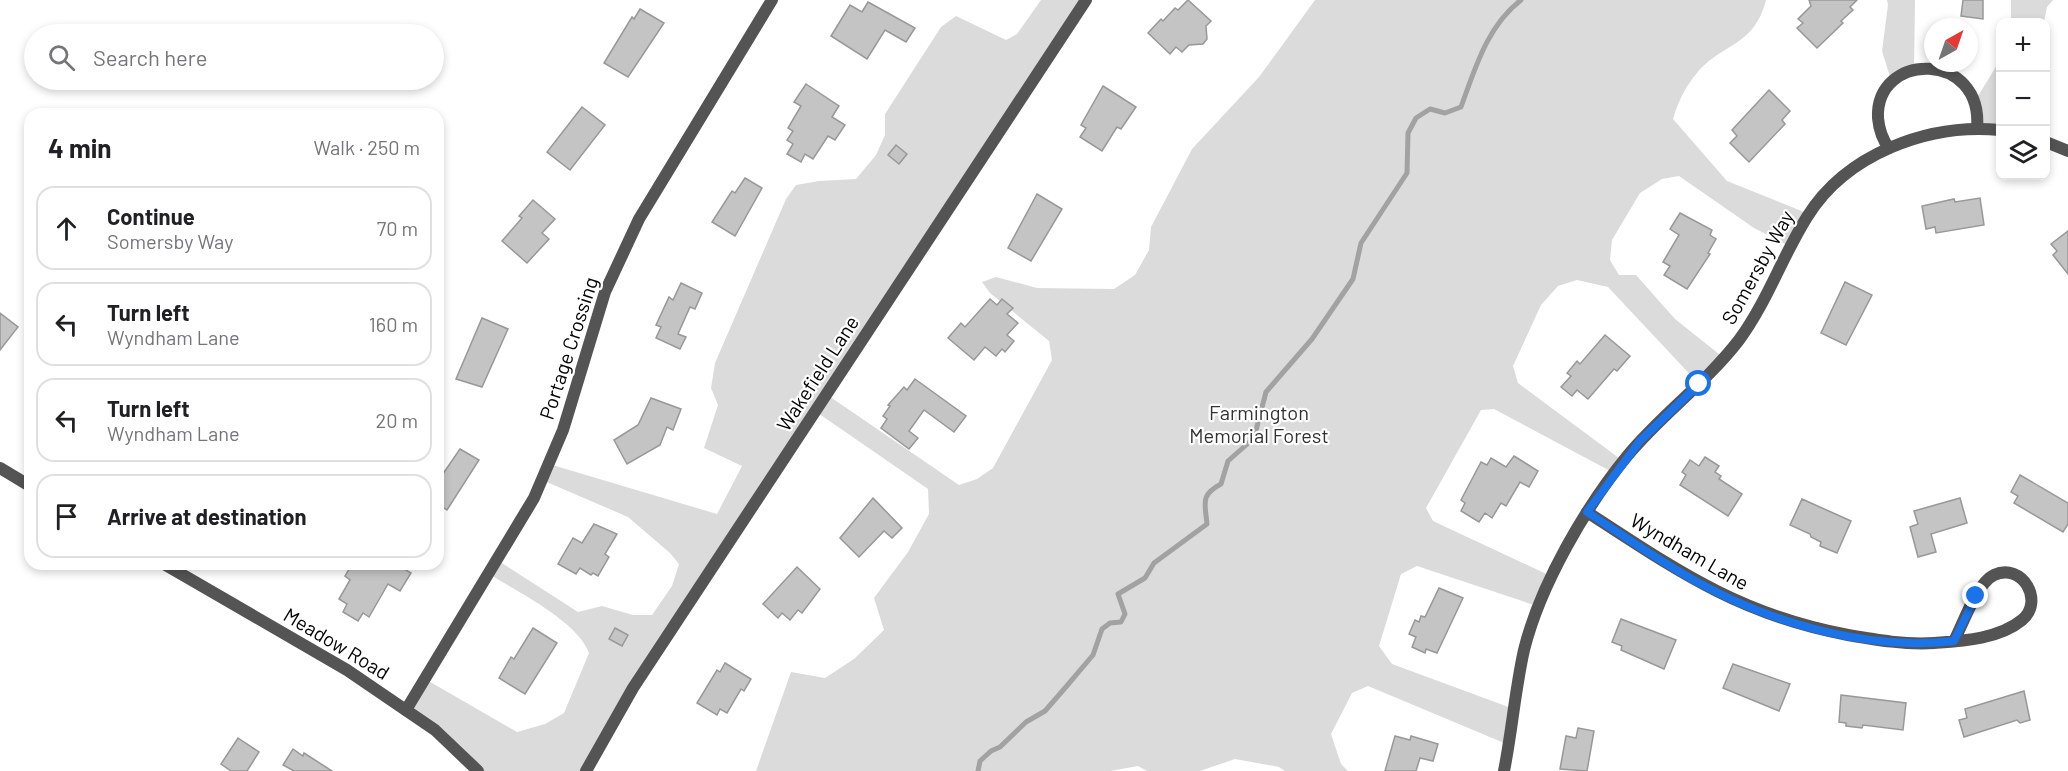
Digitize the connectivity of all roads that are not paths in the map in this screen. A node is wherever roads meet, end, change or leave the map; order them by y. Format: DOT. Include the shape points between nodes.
graph roads {
  1 [pos="772,0"];
  2 [pos="1086,0"];
  3 [pos="1977,129"];
  4 [pos="1996,130"];
  5 [pos="2050,144"];
  6 [pos="1889,148"];
  7 [pos="2068,151"];
  8 [pos="0,468"];
  9 [pos="24,482"];
  10 [pos="1587,512"];
  11 [pos="174,570"];
  12 [pos="1954,641"];
  13 [pos="406,710"];
  14 [pos="478,771"];
  15 [pos="586,771"];
  16 [pos="1504,771"];
  1 -- 13 [label="street, Portage Crossing" via="639,219 605,292 563,430 534,498"];
  2 -- 15 [label="street, Wakefield Lane" via="633,688"];
  3 -- 4 [label="street, Somersby Way"];
  3 -- 6 [label="street, Somersby Way" via="1942,133"];
  3 -- 6 [label="street" via="1975,101 1967,87 1954,75 1922,68 1899,78 1882,96 1879,128"];
  5 -- 7 [label="street"];
  6 -- 10 [label="street, Somersby Way" via="1858,166 1820,200 1799,231 1761,307 1737,342 1640,441"];
  8 -- 9 [label="street"];
  10 -- 12 [label="street, Wyndham Lane" via="1699,583 1783,620 1875,640"];
  10 -- 16 [label="street, Somersby Way" via="1555,571 1525,648"];
  11 -- 13 [label="street, Meadow Road" via="347,670"];
  12 -- 12 [label="street, Wyndham Lane" via="1984,637 2020,621 2031,607 2030,589 2025,581 2001,573 1986,580"];
  13 -- 14 [label="street, Meadow Road" via="435,730"];
}
